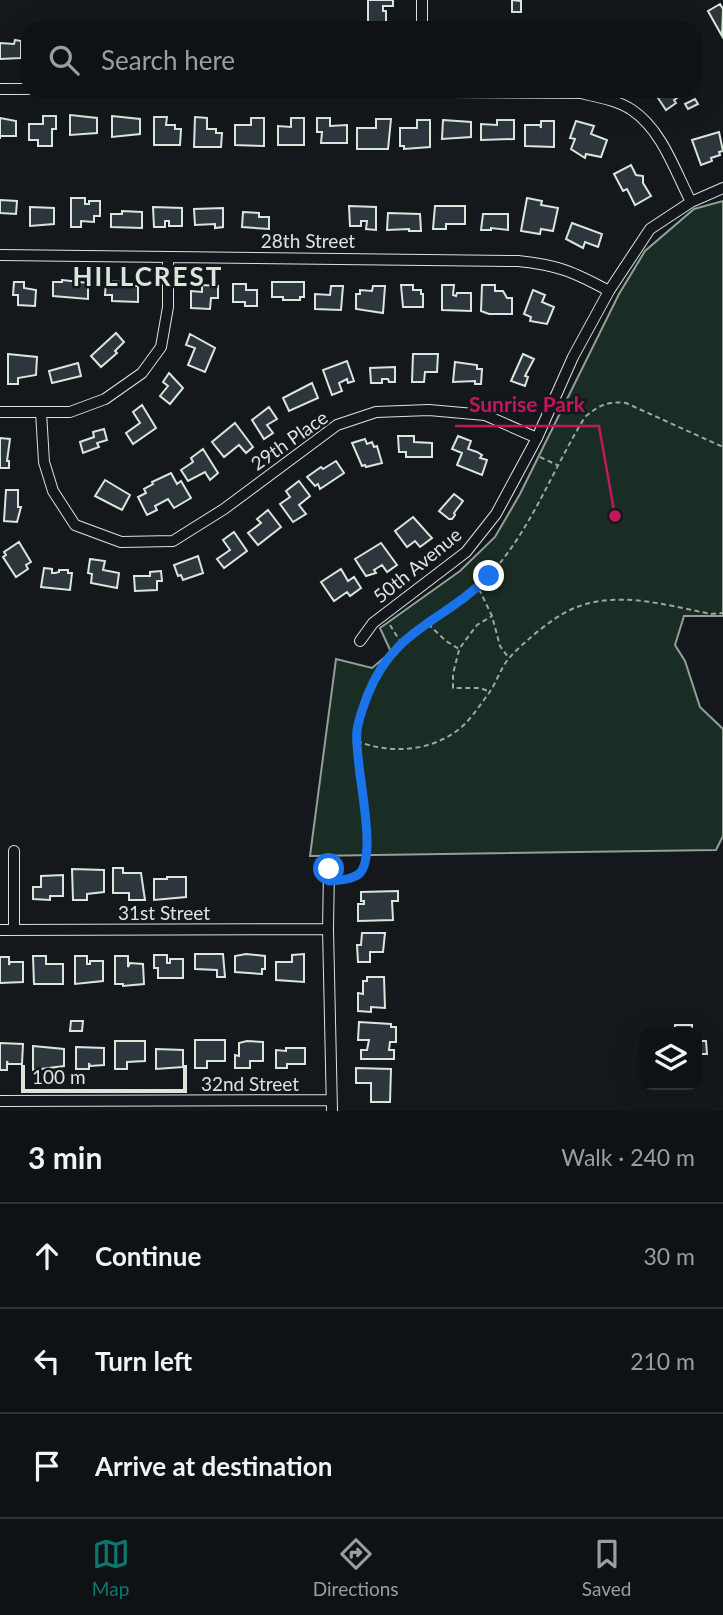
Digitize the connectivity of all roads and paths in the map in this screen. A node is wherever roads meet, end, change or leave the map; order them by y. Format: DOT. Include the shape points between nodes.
graph roads {
  1 [pos="422,0"];
  2 [pos="422,21"];
  3 [pos="0,89"];
  4 [pos="21,89"];
  5 [pos="602,98"];
  6 [pos="723,188"];
  7 [pos="691,202"];
  8 [pos="0,255"];
  9 [pos="168,257"];
  10 [pos="609,291"];
  11 [pos="0,412"];
  12 [pos="41,412"];
  13 [pos="537,438"];
  14 [pos="723,447"];
  15 [pos="530,451"];
  16 [pos="558,466"];
  17 [pos="478,588"];
  18 [pos="723,613"];
  19 [pos="383,615"];
  20 [pos="492,616"];
  21 [pos="427,624"];
  22 [pos="360,641"];
  23 [pos="401,642"];
  24 [pos="459,649"];
  25 [pos="509,658"];
  26 [pos="490,692"];
  27 [pos="357,741"];
  28 [pos="14,851"];
  29 [pos="329,869"];
  30 [pos="329,881"];
  31 [pos="328,929"];
  32 [pos="0,930"];
  33 [pos="14,930"];
  34 [pos="332,1100"];
  35 [pos="0,1101"];
  36 [pos="332,1111"];
  1 -- 2 [label="street"];
  3 -- 4 [label="street"];
  5 -- 7 [label="street" via="632,110 658,136"];
  6 -- 7 [label="street, 50th Avenue"];
  7 -- 10 [label="street, 50th Avenue" via="650,229"];
  8 -- 9 [label="street, 28th Street"];
  9 -- 10 [label="street, 28th Street" via="518,261 572,271"];
  9 -- 12 [label="street" via="168,307 161,347 142,373 105,399 70,412"];
  10 -- 13 [label="street, 50th Avenue"];
  11 -- 12 [label="street"];
  12 -- 13 [label="street, 29th Place" via="44,462 53,491 75,525 121,542 173,541 337,425 376,412 485,415"];
  13 -- 15 [label="street, 50th Avenue"];
  14 -- 16 [label="path" via="626,403 610,402 585,417"];
  15 -- 16 [label="path"];
  15 -- 19 [label="street, 50th Avenue" via="496,514 466,552"];
  16 -- 17 [label="path" via="529,523"];
  17 -- 20 [label="path"];
  17 -- 21 [label="path"];
  18 -- 25 [label="path" via="634,600 595,603 569,611"];
  19 -- 22 [label="street, 50th Avenue"];
  19 -- 23 [label="path"];
  20 -- 24 [label="path" via="477,625"];
  20 -- 25 [label="path" via="500,646"];
  21 -- 23 [label="path"];
  21 -- 24 [label="path"];
  23 -- 27 [label="path" via="374,680 362,710"];
  24 -- 26 [label="path" via="453,688"];
  25 -- 26 [label="path"];
  26 -- 27 [label="path" via="458,730 431,744 389,750"];
  27 -- 30 [label="path" via="366,863 358,875"];
  28 -- 33 [label="street"];
  29 -- 30 [label="street"];
  30 -- 31 [label="street"];
  31 -- 33 [label="street, 31st Street"];
  31 -- 34 [label="street"];
  32 -- 33 [label="street, 31st Street"];
  34 -- 35 [label="street, 32nd Street"];
  34 -- 36 [label="street"];
}
